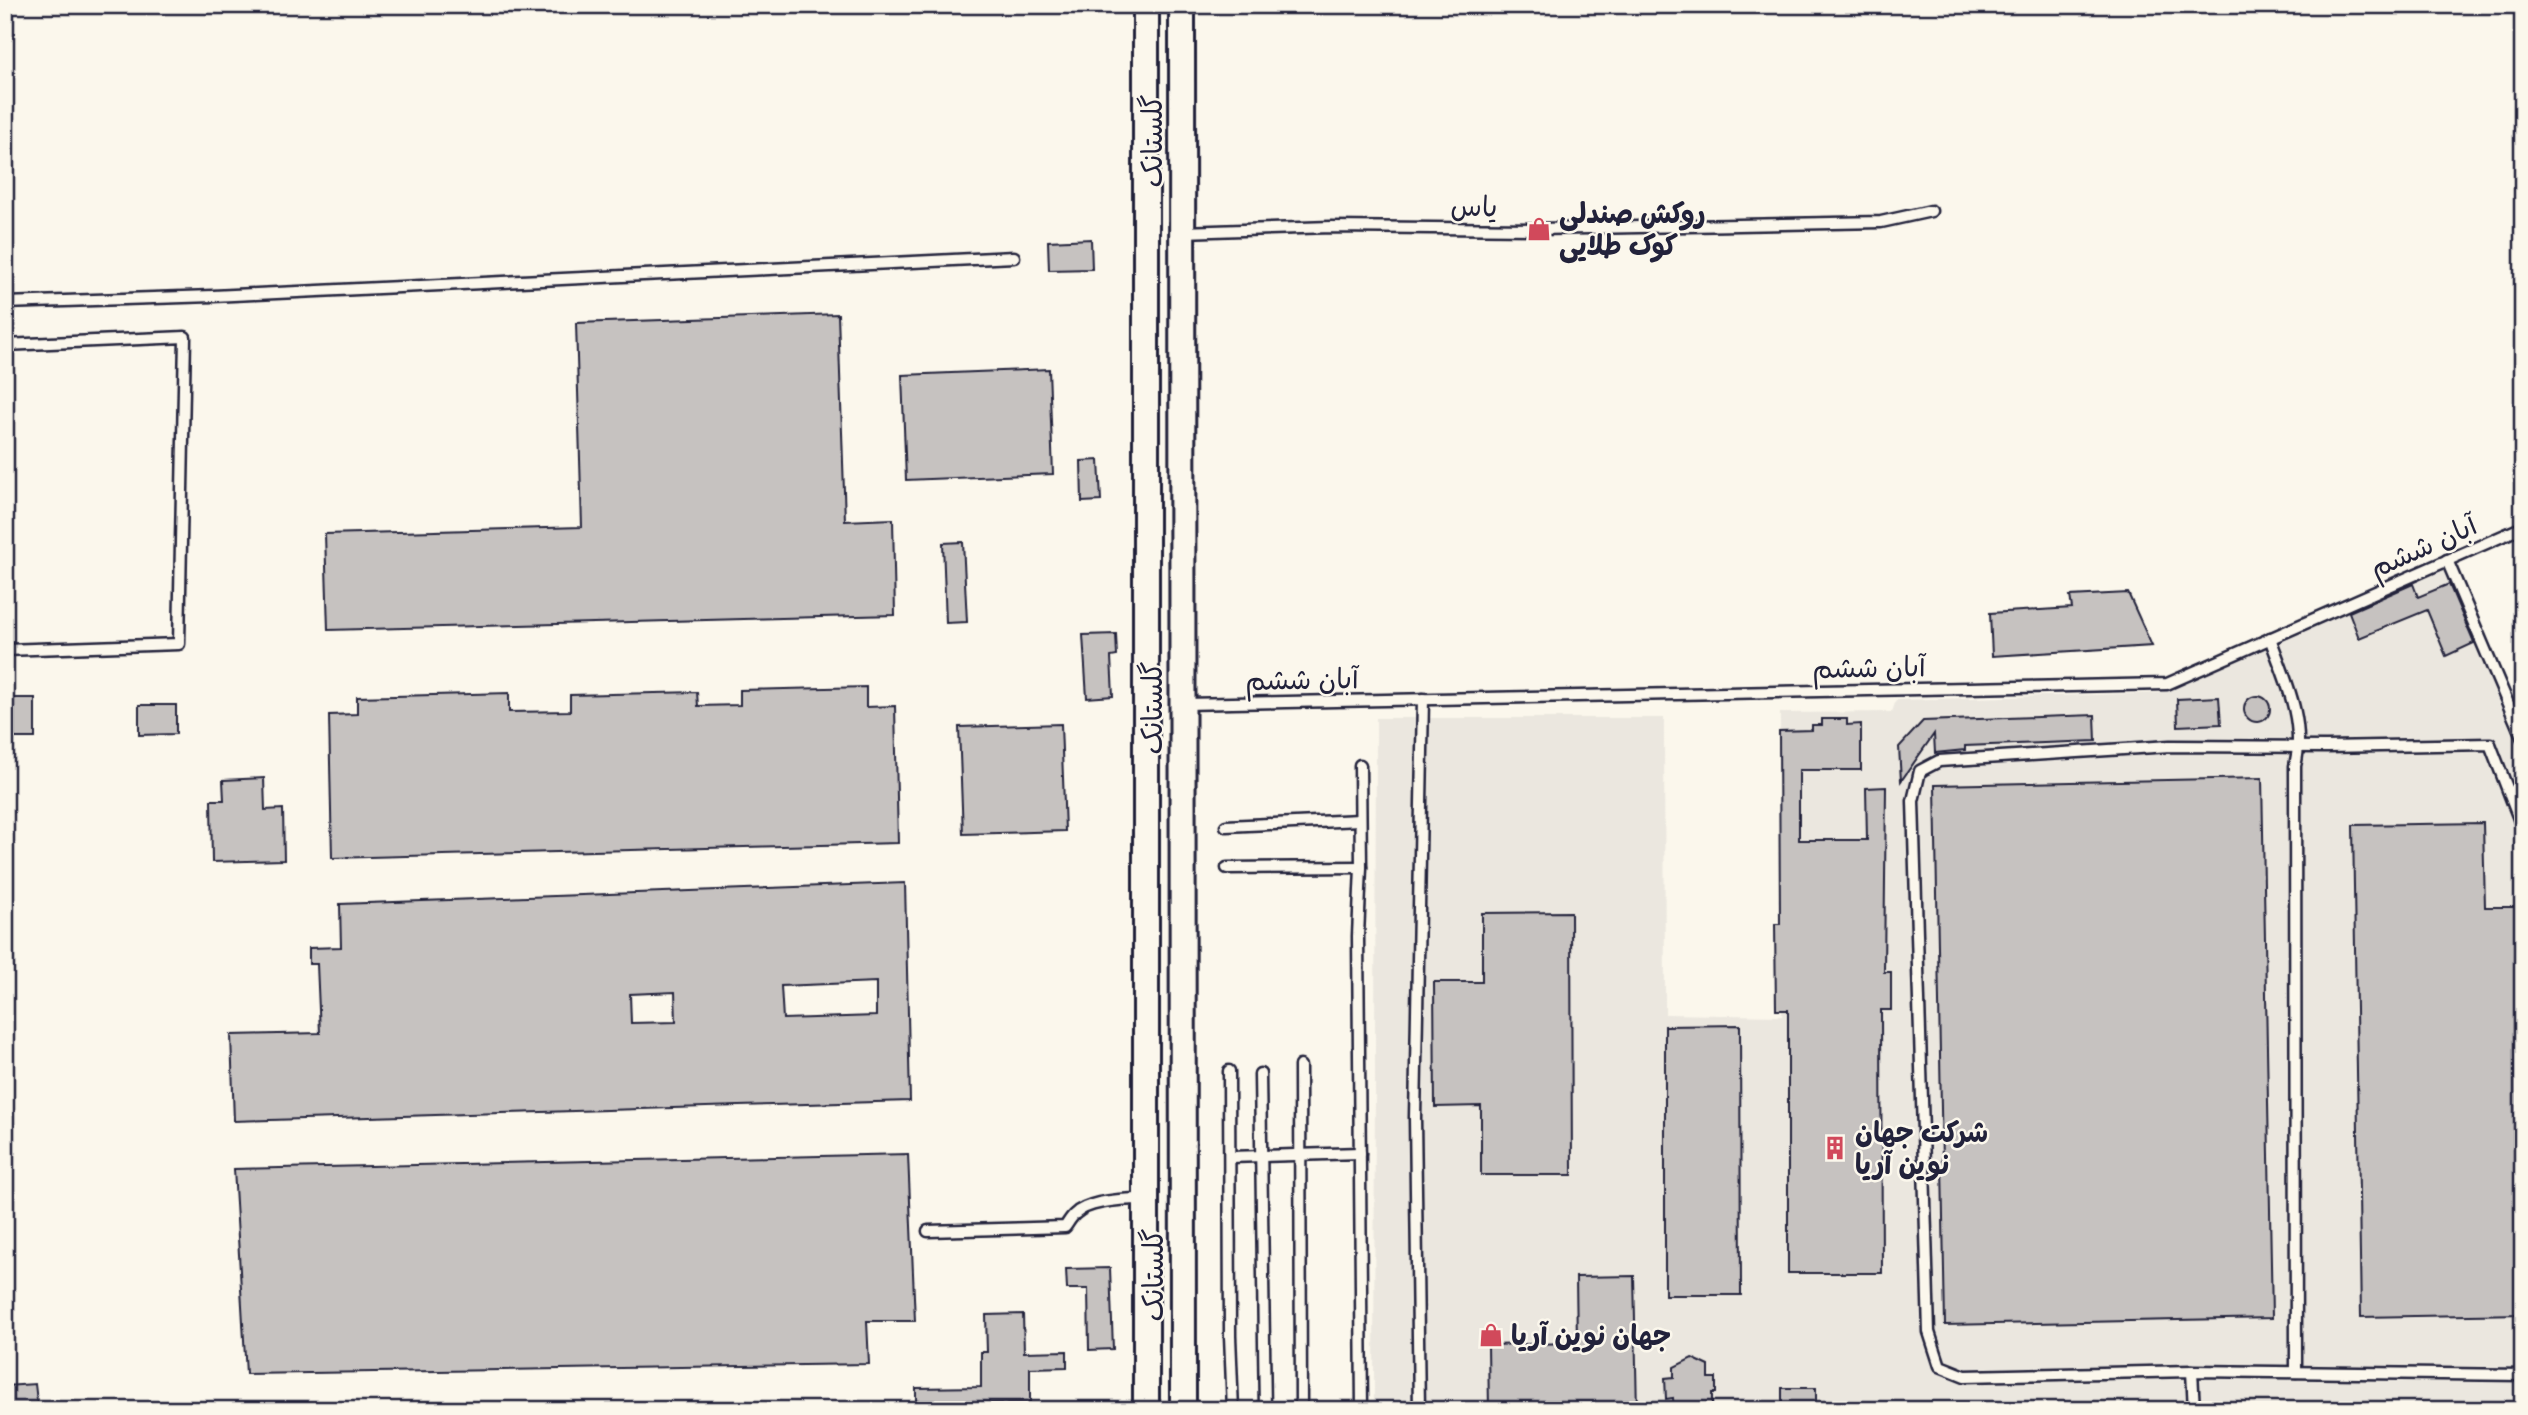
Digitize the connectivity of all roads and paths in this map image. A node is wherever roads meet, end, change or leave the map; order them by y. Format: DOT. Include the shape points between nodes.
graph roads {
  1 [pos="1146,5"];
  2 [pos="1182,5"];
  3 [pos="1931,211"];
  4 [pos="1182,232"];
  5 [pos="1014,257"];
  6 [pos="5,303"];
  7 [pos="5,345"];
  8 [pos="2523,527"];
  9 [pos="2447,560"];
  10 [pos="2270,638"];
  11 [pos="5,650"];
  12 [pos="1423,699"];
  13 [pos="1182,704"];
  14 [pos="2523,739"];
  15 [pos="2300,747"];
  16 [pos="1360,765"];
  17 [pos="1360,820"];
  18 [pos="1226,826"];
  19 [pos="2523,829"];
  20 [pos="1361,867"];
  21 [pos="1227,869"];
  22 [pos="1300,1066"];
  23 [pos="1229,1071"];
  24 [pos="1260,1073"];
  25 [pos="1360,1153"];
  26 [pos="1301,1155"];
  27 [pos="1230,1157"];
  28 [pos="1261,1157"];
  29 [pos="1145,1199"];
  30 [pos="929,1231"];
  31 [pos="2192,1371"];
  32 [pos="2296,1372"];
  33 [pos="2523,1375"];
  34 [pos="1146,1410"];
  35 [pos="1183,1410"];
  36 [pos="1233,1410"];
  37 [pos="1265,1410"];
  38 [pos="1301,1410"];
  39 [pos="1362,1410"];
  40 [pos="1419,1410"];
  41 [pos="2194,1410"];
  1 -- 29 [label="street, گلستانک"];
  2 -- 4 [label="street, گلستانک"];
  3 -- 4 [label="lane, یاس" via="1881,222"];
  4 -- 13 [label="street, گلستانک"];
  5 -- 6 [label="lane"];
  7 -- 11 [label="lane" via="185,338 179,644"];
  8 -- 9 [label="lane, آبان ششم"];
  9 -- 10 [label="lane, آبان ششم"];
  9 -- 14 [label="lane"];
  10 -- 12 [label="lane, آبان ششم" via="2167,684"];
  10 -- 15 [label="lane" via="2294,705"];
  12 -- 13 [label="lane, آبان ششم"];
  12 -- 40 [label="lane" via="1415,1118"];
  13 -- 35 [label="street, گلستانک"];
  15 -- 19 [label="lane" via="2490,744"];
  15 -- 31 [label="lane" via="2170,746 1940,761 1920,771 1913,801 1929,1332 1940,1366 1965,1376"];
  15 -- 32 [label="lane" via="2295,766"];
  16 -- 17 [label="lane"];
  17 -- 18 [label="lane"];
  17 -- 20 [label="lane"];
  20 -- 21 [label="lane"];
  20 -- 25 [label="lane"];
  22 -- 26 [label="lane"];
  23 -- 27 [label="lane"];
  24 -- 28 [label="lane"];
  25 -- 26 [label="lane"];
  25 -- 39 [label="lane"];
  26 -- 28 [label="lane"];
  26 -- 38 [label="lane"];
  27 -- 28 [label="lane"];
  27 -- 36 [label="lane"];
  28 -- 37 [label="lane"];
  29 -- 30 [label="lane" via="1098,1204 1076,1212 1065,1227"];
  29 -- 34 [label="street, گلستانک"];
  31 -- 32 [label="lane"];
  31 -- 41 [label="lane"];
  32 -- 33 [label="lane"];
}
